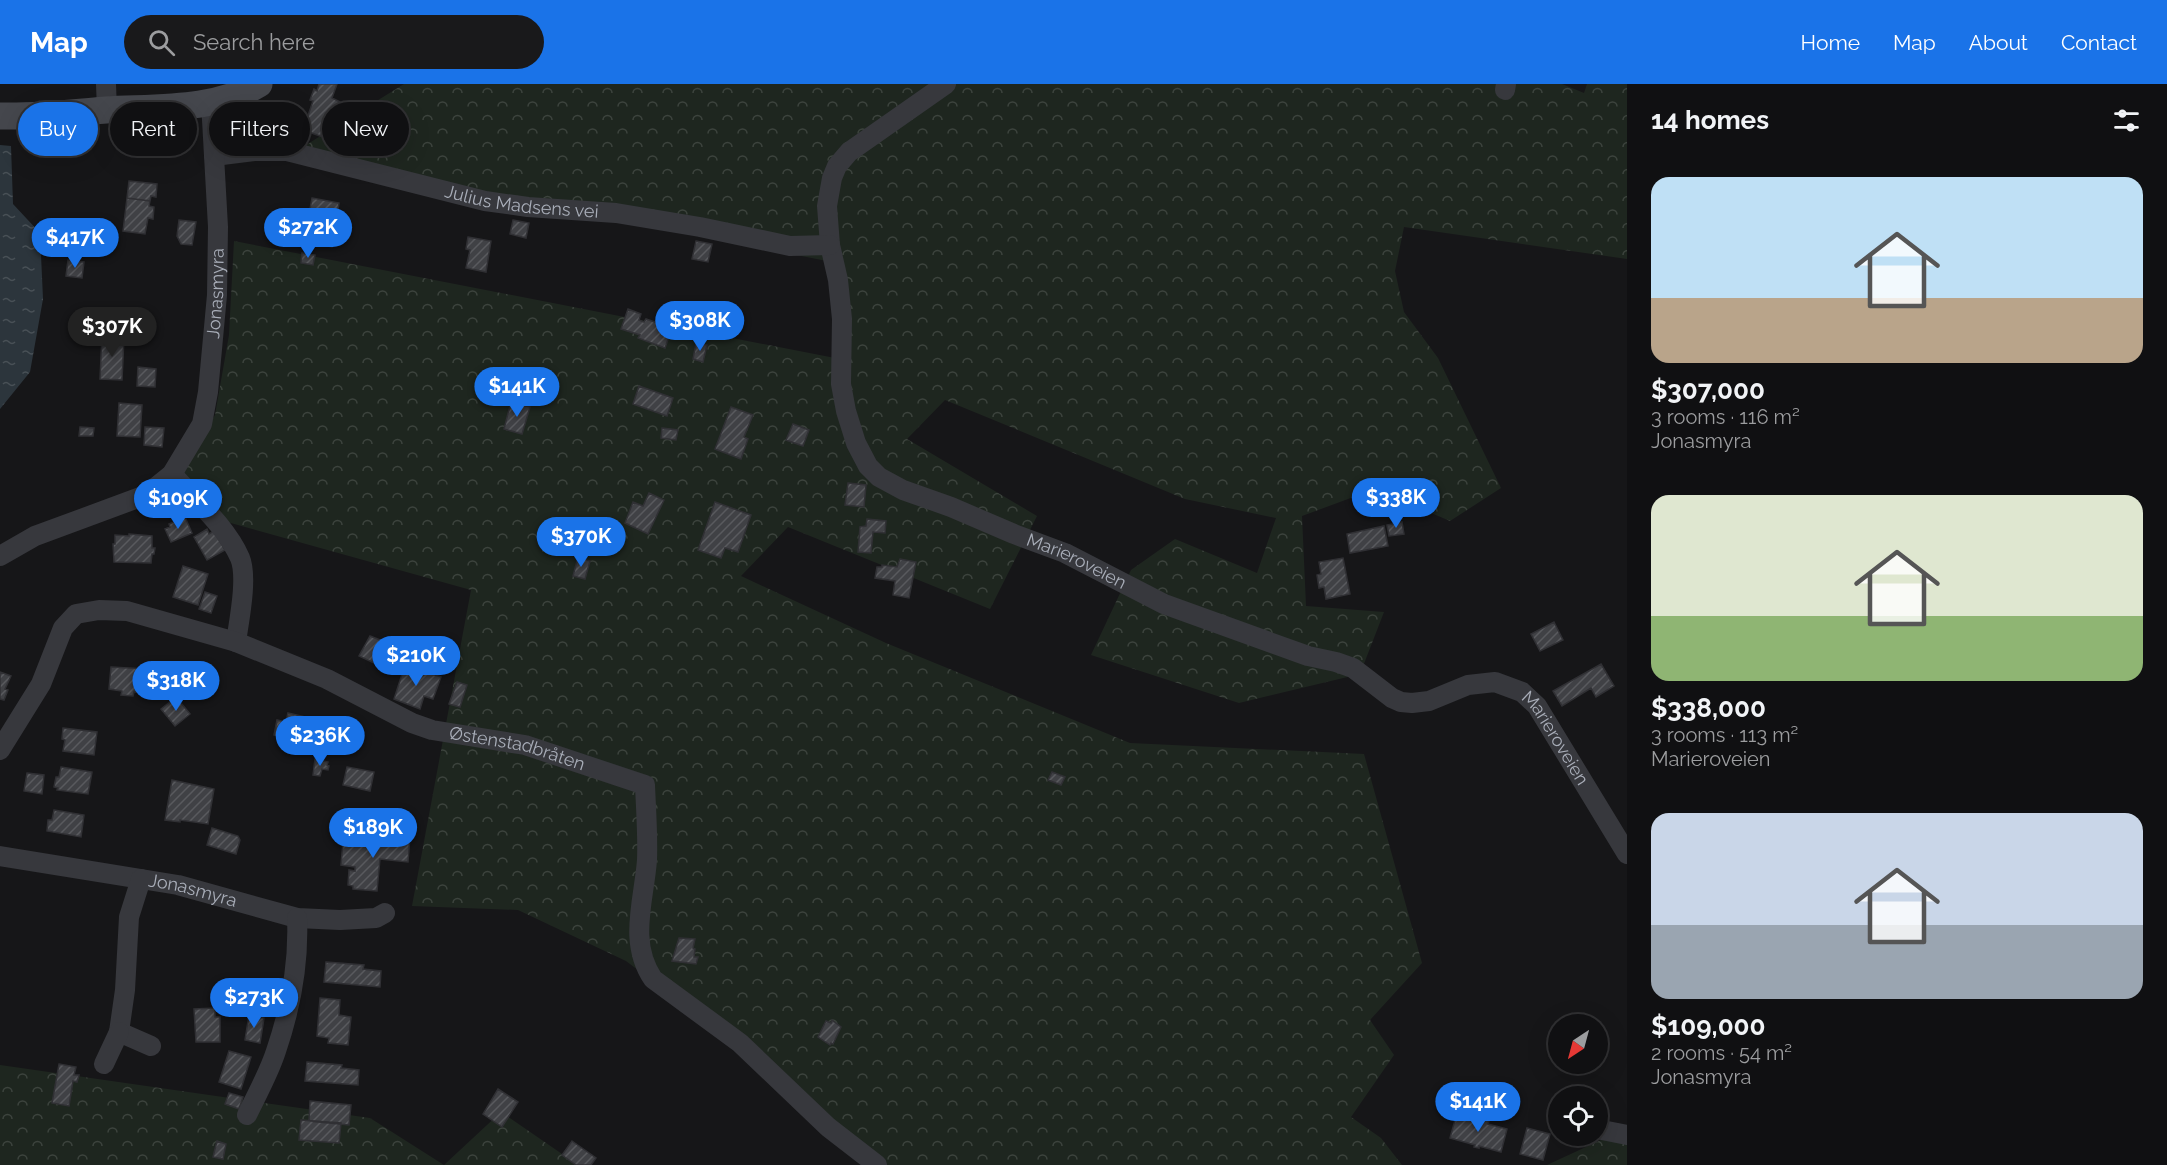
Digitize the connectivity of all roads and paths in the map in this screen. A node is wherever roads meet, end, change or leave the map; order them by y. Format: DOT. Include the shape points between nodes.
graph roads {
  1 [pos="259,84"];
  2 [pos="946,84"];
  3 [pos="107,97"];
  4 [pos="209,102"];
  5 [pos="211,102"];
  6 [pos="0,116"];
  7 [pos="214,156"];
  8 [pos="306,156"];
  9 [pos="830,245"];
  10 [pos="172,474"];
  11 [pos="0,556"];
  12 [pos="236,642"];
  13 [pos="0,750"];
  14 [pos="1627,854"];
  15 [pos="0,856"];
  16 [pos="141,879"];
  17 [pos="385,913"];
  18 [pos="297,918"];
  19 [pos="118,1032"];
  20 [pos="151,1046"];
  21 [pos="104,1064"];
  22 [pos="247,1115"];
  23 [pos="1608,1131"];
  24 [pos="1627,1135"];
  25 [pos="877,1165"];
  1 -- 5 [label="main road"];
  2 -- 9 [label="street, Marieroveien" via="849,152 837,166 827,206"];
  3 -- 4 [label="main road" via="174,107"];
  3 -- 6 [label="main road"];
  7 -- 10 [label="street, Jonasmyra" via="217,295 208,392 202,424"];
  8 -- 9 [label="street, Julius Madsens vei" via="485,201 638,216 790,246"];
  9 -- 14 [label="street, Marieroveien" via="842,319 842,397 856,444 879,477 1065,553 1164,604 1308,656 1345,664 1401,702 1429,701 1468,685 1495,682 1521,692 1537,706"];
  10 -- 11 [label="street, Jonasmyra" via="146,495 35,536"];
  10 -- 12 [label="street" via="221,528 240,560 242,594"];
  12 -- 13 [label="street, Østenstadbråten" via="127,611 76,614 63,628 41,684"];
  12 -- 25 [label="street, Østenstadbråten" via="327,679 432,730 525,745 645,785 647,858 637,930 644,966 653,979 740,1043 828,1127"];
  15 -- 16 [label="street, Jonasmyra"];
  16 -- 18 [label="street, Jonasmyra" via="178,885"];
  16 -- 19 [label="street" via="129,917"];
  17 -- 18 [label="street, Jonasmyra" via="376,918"];
  18 -- 22 [label="street" via="284,1025"];
  19 -- 20 [label="street"];
  19 -- 21 [label="street"];
  23 -- 24 [label="street"];
}
